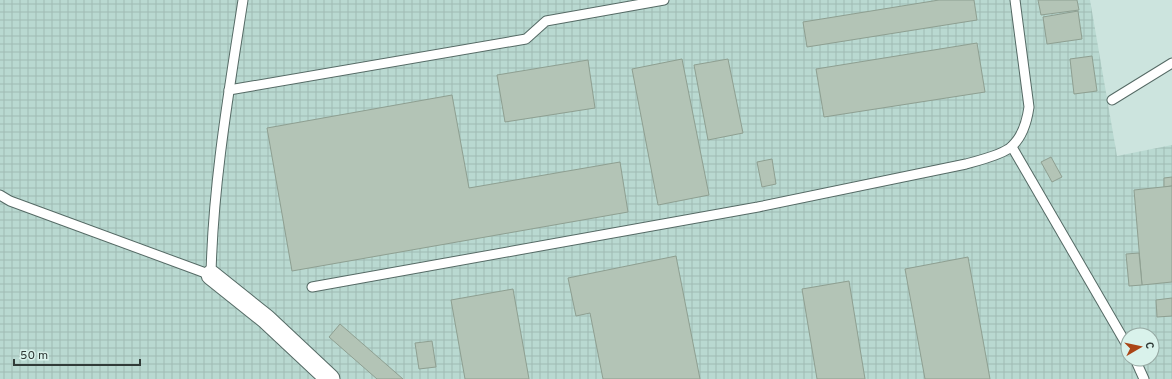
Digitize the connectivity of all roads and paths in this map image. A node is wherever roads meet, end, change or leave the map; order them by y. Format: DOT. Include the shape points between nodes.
graph roads {
  1 [pos="243,0"];
  2 [pos="664,0"];
  3 [pos="1015,0"];
  4 [pos="1172,63"];
  5 [pos="229,90"];
  6 [pos="1112,100"];
  7 [pos="1012,147"];
  8 [pos="0,195"];
  9 [pos="211,275"];
  10 [pos="312,287"];
  11 [pos="1120,333"];
  12 [pos="1139,367"];
  13 [pos="330,379"];
  14 [pos="1144,379"];
  1 -- 5 [label="lane"];
  2 -- 5 [label="lane" via="546,21 526,39"];
  3 -- 7 [label="lane" via="1029,107 1023,131"];
  4 -- 6 [label="lane"];
  5 -- 9 [label="lane" via="211,240"];
  7 -- 10 [label="lane" via="992,157 966,164 758,207"];
  7 -- 11 [label="lane"];
  8 -- 9 [label="lane" via="10,201"];
  9 -- 13 [label="street" via="266,319"];
  12 -- 14 [label="lane"];
}
